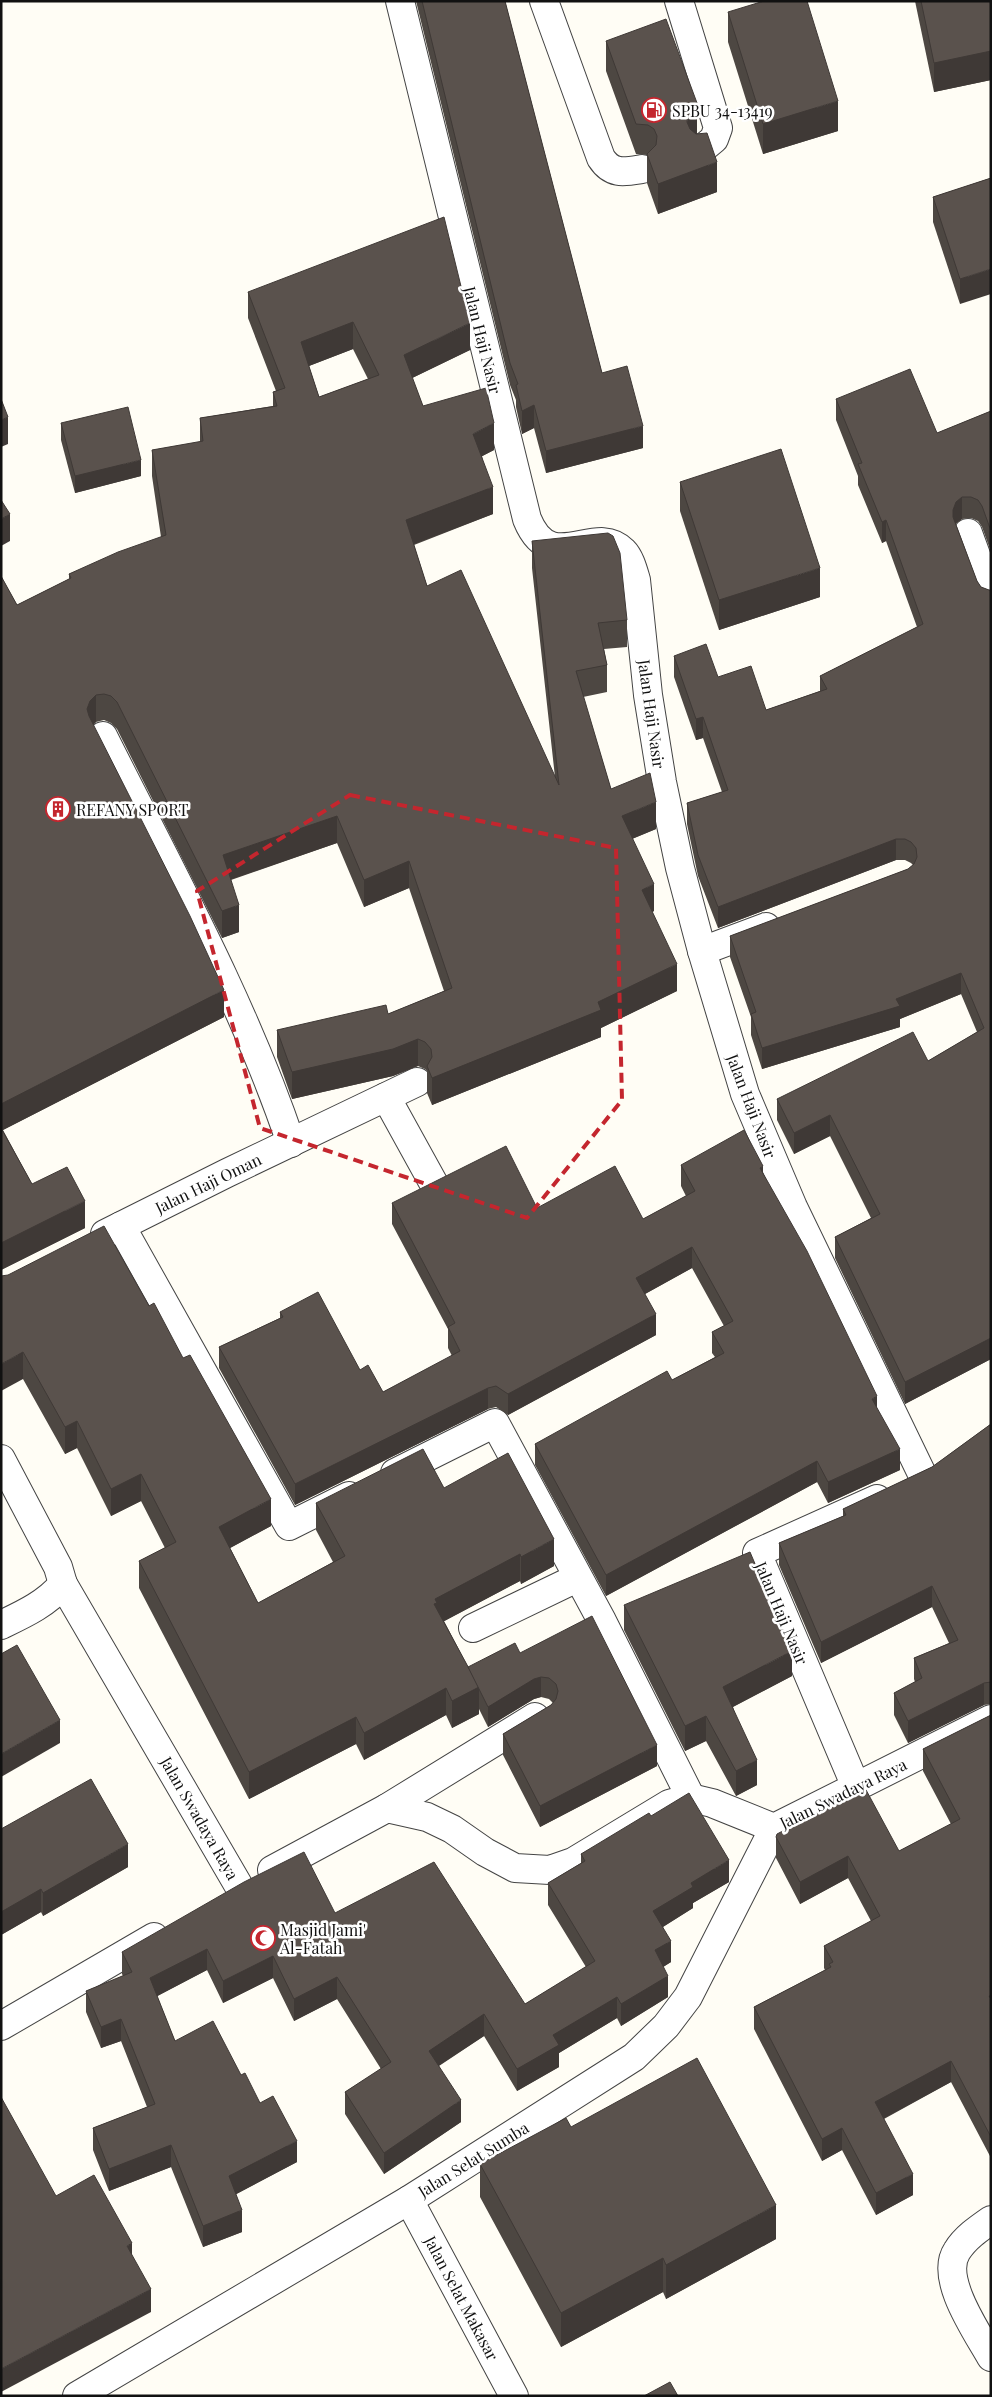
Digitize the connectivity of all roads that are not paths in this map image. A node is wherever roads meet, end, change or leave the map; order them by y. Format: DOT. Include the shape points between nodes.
graph roads {
  1 [pos="400,1"];
  2 [pos="544,1"];
  3 [pos="679,1"];
  4 [pos="702,149"];
  5 [pos="642,169"];
  6 [pos="968,533"];
  7 [pos="991,596"];
  8 [pos="102,736"];
  9 [pos="793,916"];
  10 [pos="702,951"];
  11 [pos="417,1082"];
  12 [pos="386,1096"];
  13 [pos="291,1143"];
  14 [pos="434,1184"];
  15 [pos="121,1226"];
  16 [pos="86,1244"];
  17 [pos="1,1459"];
  18 [pos="945,1460"];
  19 [pos="923,1476"];
  20 [pos="577,1578"];
  21 [pos="63,1584"];
  22 [pos="629,1609"];
  23 [pos="602,1621"];
  24 [pos="1,1625"];
  25 [pos="474,1628"];
  26 [pos="542,1712"];
  27 [pos="991,1719"];
  28 [pos="856,1787"];
  29 [pos="691,1798"];
  30 [pos="387,1808"];
  31 [pos="774,1828"];
  32 [pos="180,1923"];
  33 [pos="1,2026"];
  34 [pos="410,2200"];
  35 [pos="991,2220"];
  36 [pos="991,2357"];
  37 [pos="77,2396"];
  38 [pos="514,2396"];
  1 -- 10 [label="street, Jalan Haji Nasir" via="532,533 542,544 554,547 615,544 624,552 634,572 662,782"];
  2 -- 5 [label="street" via="601,158 609,168 619,172"];
  3 -- 4 [label="street" via="718,128 714,139"];
  6 -- 7 [label="street"];
  8 -- 13 [label="street" via="245,1021"];
  9 -- 10 [label="street"];
  10 -- 19 [label="street, Jalan Haji Nasir" via="745,1094 793,1207"];
  11 -- 12 [label="street, Jalan Haji Oman"];
  12 -- 13 [label="street, Jalan Haji Oman"];
  12 -- 14 [label="street"];
  13 -- 15 [label="street, Jalan Haji Oman"];
  15 -- 16 [label="street, Jalan Haji Oman"];
  15 -- 20 [label="street" via="289,1526 495,1423"];
  17 -- 21 [label="street, Jalan Swadaya Raya" via="58,1567"];
  18 -- 19 [label="street, Jalan Haji Nasir"];
  19 -- 28 [label="street, Jalan Haji Nasir" via="748,1558"];
  20 -- 23 [label="street"];
  20 -- 25 [label="street"];
  21 -- 24 [label="street" via="53,1596 34,1609"];
  21 -- 30 [label="street, Jalan Swadaya Raya" via="230,1894"];
  22 -- 23 [label="street"];
  23 -- 29 [label="street"];
  26 -- 30 [label="street, Jalan Swadaya Raya"];
  27 -- 28 [label="street, Jalan Swadaya Raya"];
  28 -- 31 [label="street, Jalan Swadaya Raya"];
  29 -- 30 [label="street" via="669,1804 573,1862 550,1870 515,1868 427,1817"];
  29 -- 31 [label="street, Jalan Swadaya Raya"];
  31 -- 34 [label="street, Jalan Selat Sumba" via="688,1997 666,2026 634,2057"];
  32 -- 33 [label="street"];
  34 -- 37 [label="street, Jalan Selat Sumba"];
  34 -- 38 [label="street, Jalan Selat Makasar"];
  35 -- 36 [label="street" via="973,2232 956,2252 951,2269 954,2287"];
}
